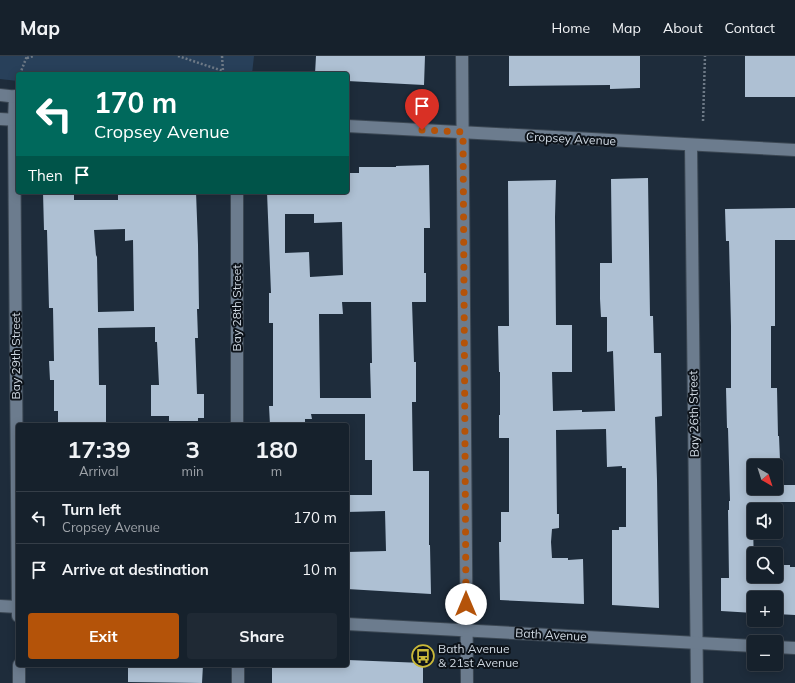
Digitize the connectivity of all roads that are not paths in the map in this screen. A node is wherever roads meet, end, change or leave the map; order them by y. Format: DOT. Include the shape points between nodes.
graph roads {
  1 [pos="462,56"];
  2 [pos="0,95"];
  3 [pos="16,96"];
  4 [pos="0,119"];
  5 [pos="16,120"];
  6 [pos="349,126"];
  7 [pos="463,132"];
  8 [pos="691,145"];
  9 [pos="795,150"];
  10 [pos="16,194"];
  11 [pos="237,194"];
  12 [pos="17,423"];
  13 [pos="237,423"];
  14 [pos="0,606"];
  15 [pos="16,607"];
  16 [pos="349,624"];
  17 [pos="466,631"];
  18 [pos="696,643"];
  19 [pos="747,646"];
  20 [pos="783,647"];
  21 [pos="795,648"];
  22 [pos="18,667"];
  23 [pos="238,667"];
  24 [pos="19,683"];
  25 [pos="238,683"];
  26 [pos="467,683"];
  27 [pos="697,683"];
  1 -- 7 [label="street"];
  2 -- 3 [label="street"];
  3 -- 5 [label="street, Bay 29th Street"];
  4 -- 5 [label="street"];
  6 -- 7 [label="street, Cropsey Avenue"];
  7 -- 8 [label="street, Cropsey Avenue"];
  7 -- 17 [label="street"];
  8 -- 9 [label="street, Cropsey Avenue"];
  8 -- 18 [label="street, Bay 26th Street"];
  10 -- 12 [label="street, Bay 29th Street"];
  11 -- 13 [label="street, Bay 28th Street"];
  14 -- 15 [label="street"];
  16 -- 17 [label="street, Bath Avenue"];
  17 -- 18 [label="street, Bath Avenue"];
  17 -- 26 [label="street"];
  18 -- 19 [label="street, Bath Avenue"];
  18 -- 27 [label="street, Bay 26th Street"];
  20 -- 21 [label="street"];
  22 -- 24 [label="street"];
  23 -- 25 [label="street"];
}
